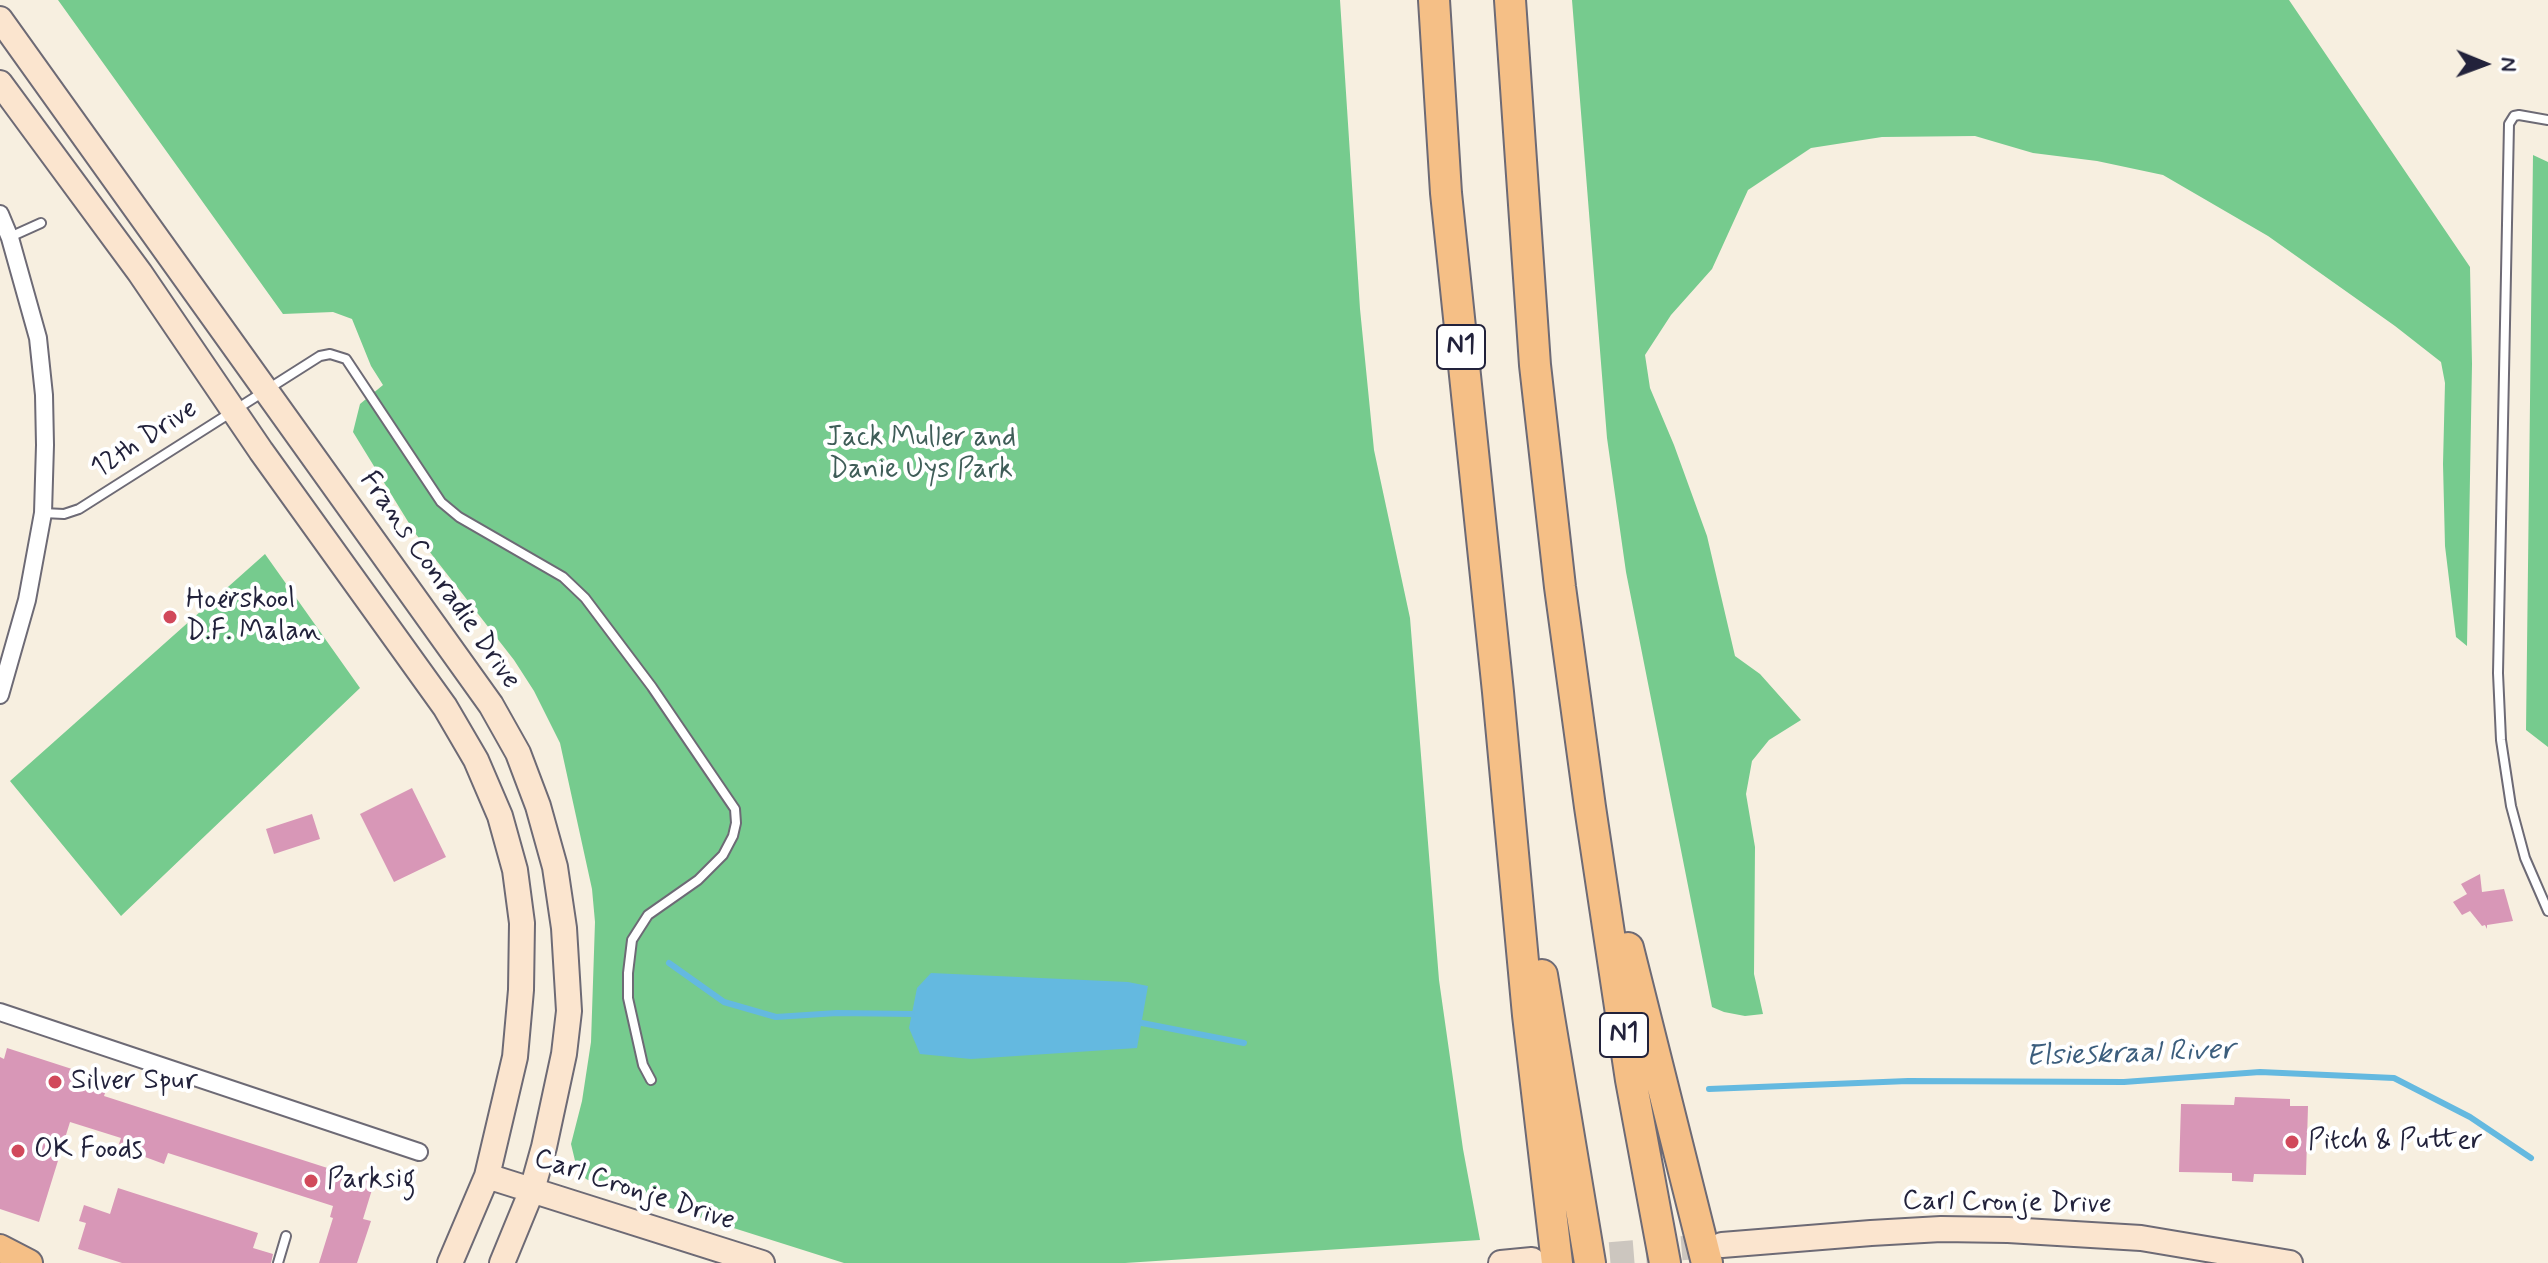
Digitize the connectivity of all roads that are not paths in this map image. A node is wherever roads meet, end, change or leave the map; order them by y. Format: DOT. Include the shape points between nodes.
graph roads {
  1 [pos="1434,0"];
  2 [pos="1510,0"];
  3 [pos="0,19"];
  4 [pos="0,83"];
  5 [pos="2548,120"];
  6 [pos="0,214"];
  7 [pos="41,223"];
  8 [pos="10,238"];
  9 [pos="266,389"];
  10 [pos="234,411"];
  11 [pos="43,513"];
  12 [pos="1498,692"];
  13 [pos="0,695"];
  14 [pos="1590,807"];
  15 [pos="2548,911"];
  16 [pos="0,1012"];
  17 [pos="651,1080"];
  18 [pos="419,1152"];
  19 [pos="487,1176"];
  20 [pos="532,1190"];
  21 [pos="286,1236"];
  22 [pos="0,1248"];
  23 [pos="1714,1254"];
  24 [pos="1544,1262"];
  25 [pos="29,1263"];
  26 [pos="278,1263"];
  27 [pos="450,1263"];
  28 [pos="502,1263"];
  29 [pos="762,1263"];
  30 [pos="1501,1263"];
  31 [pos="1590,1263"];
  32 [pos="1665,1263"];
  33 [pos="2290,1263"];
  1 -- 12 [label="highway, N1" via="1448,208"];
  2 -- 14 [label="highway, N1" via="1535,365"];
  3 -- 9 [label="main road, Frans Conradie Drive"];
  4 -- 10 [label="main road"];
  5 -- 15 [label="lane" via="2519,115 2509,124 2498,673 2511,806 2525,858"];
  6 -- 8 [label="street"];
  7 -- 8 [label="lane"];
  8 -- 11 [label="street" via="38,338 44,395"];
  9 -- 10 [label="lane, 12th Drive"];
  9 -- 17 [label="lane, 12th Drive" via="320,356 346,359 441,502 563,577 585,598 735,809 733,836 723,855 648,915 632,940 628,998"];
  9 -- 20 [label="main road, Frans Conradie Drive" via="491,705 518,753 538,806 562,913 569,1011"];
  10 -- 11 [label="lane, 12th Drive" via="79,509"];
  10 -- 19 [label="main road" via="445,707 500,816 522,923 521,990 515,1057"];
  11 -- 13 [label="street" via="27,600"];
  12 -- 24 [label="highway"];
  12 -- 31 [label="highway, N1"];
  14 -- 23 [label="highway"];
  14 -- 32 [label="highway, N1"];
  16 -- 18 [label="street"];
  19 -- 20 [label="main road, Carl Cronje Drive"];
  19 -- 27 [label="main road"];
  20 -- 28 [label="main road, Frans Conradie Drive"];
  20 -- 29 [label="main road, Carl Cronje Drive"];
  21 -- 26 [label="lane"];
  22 -- 25 [label="main road"];
  23 -- 33 [label="main road, Carl Cronje Drive" via="1871,1233 2008,1230 2141,1238"];
  24 -- 30 [label="main road"];
}
